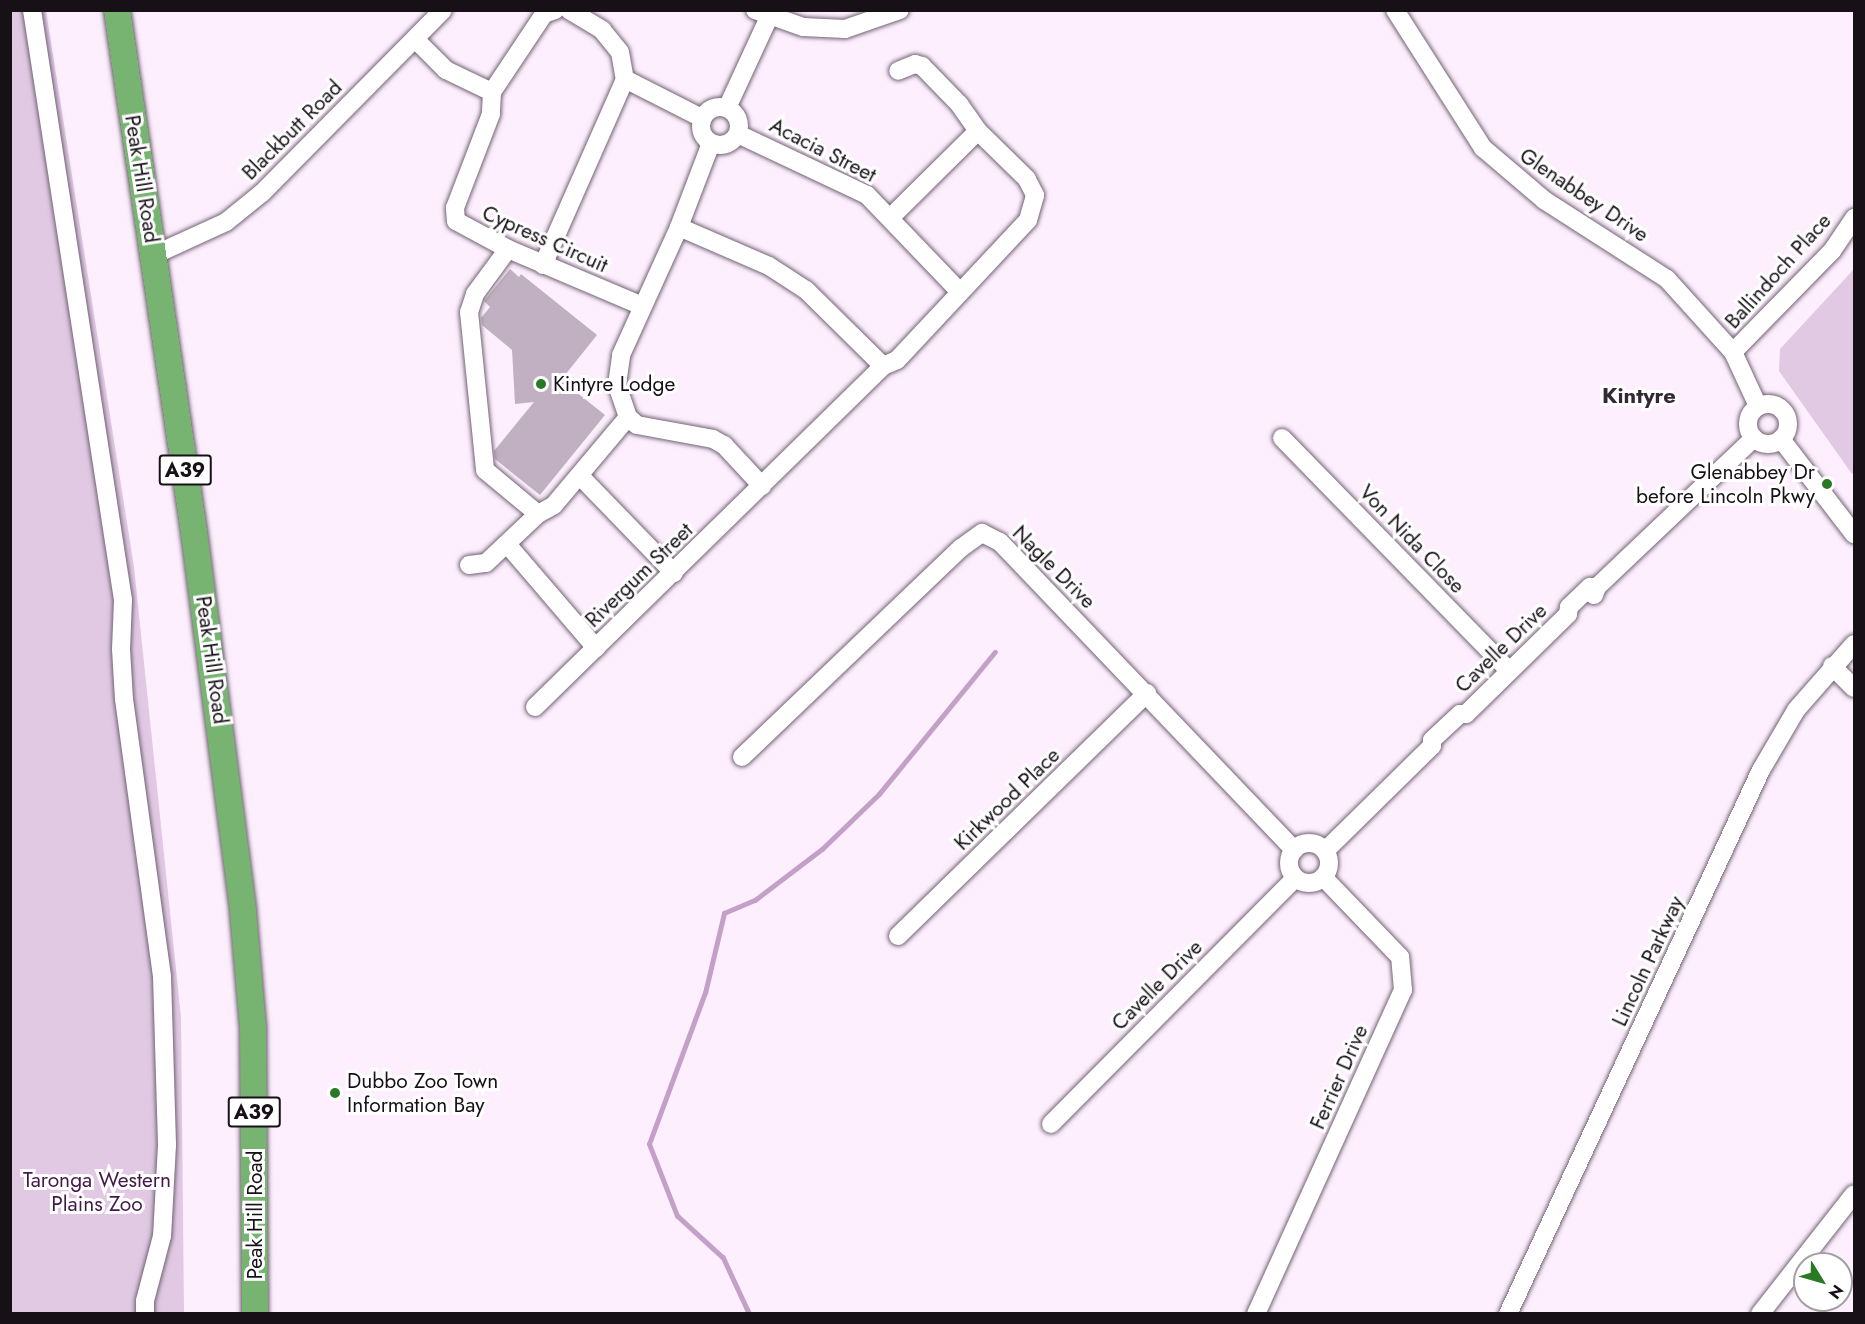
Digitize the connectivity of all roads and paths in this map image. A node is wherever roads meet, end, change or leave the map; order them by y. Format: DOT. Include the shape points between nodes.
graph roads {
  1 [pos="32,10"];
  2 [pos="117,10"];
  3 [pos="443,10"];
  4 [pos="555,10"];
  5 [pos="569,10"];
  6 [pos="900,10"];
  7 [pos="1395,10"];
  8 [pos="762,14"];
  9 [pos="414,39"];
  10 [pos="898,71"];
  11 [pos="625,79"];
  12 [pos="492,92"];
  13 [pos="728,108"];
  14 [pos="702,118"];
  15 [pos="978,131"];
  16 [pos="738,134"];
  17 [pos="711,143"];
  18 [pos="891,217"];
  19 [pos="1854,218"];
  20 [pos="679,227"];
  21 [pos="508,249"];
  22 [pos="154,255"];
  23 [pos="543,265"];
  24 [pos="959,291"];
  25 [pos="640,305"];
  26 [pos="1733,352"];
  27 [pos="883,366"];
  28 [pos="1758,406"];
  29 [pos="628,417"];
  30 [pos="1282,438"];
  31 [pos="1754,438"];
  32 [pos="1781,439"];
  33 [pos="580,476"];
  34 [pos="767,480"];
  35 [pos="538,514"];
  36 [pos="1854,534"];
  37 [pos="507,544"];
  38 [pos="469,565"];
  39 [pos="674,573"];
  40 [pos="1854,644"];
  41 [pos="596,648"];
  42 [pos="1832,666"];
  43 [pos="1509,671"];
  44 [pos="1854,687"];
  45 [pos="1147,693"];
  46 [pos="535,707"];
  47 [pos="742,757"];
  48 [pos="1294,850"];
  49 [pos="1325,851"];
  50 [pos="1323,877"];
  51 [pos="1295,878"];
  52 [pos="898,936"];
  53 [pos="1051,1124"];
  54 [pos="1854,1194"];
  55 [pos="146,1314"];
  56 [pos="255,1314"];
  57 [pos="1256,1314"];
  58 [pos="1508,1314"];
  59 [pos="1760,1314"];
  1 -- 55 [label="street" via="123,600 124,699 162,976 166,1145 163,1225"];
  2 -- 22 [label="highway, Peak Hill Road / A39"];
  3 -- 9 [label="street, Blackbutt Road"];
  4 -- 12 [label="street, Cypress Circuit" via="544,14"];
  5 -- 11 [label="street" via="602,30 620,52"];
  6 -- 8 [label="street" via="845,28 803,27"];
  7 -- 26 [label="street, Glenabbey Drive" via="1463,118 1503,168 1544,200 1667,279"];
  8 -- 13 [label="street"];
  9 -- 12 [label="street" via="446,70"];
  9 -- 22 [label="street, Blackbutt Road" via="262,193 226,222"];
  10 -- 15 [label="street" via="915,64 922,66 959,104"];
  11 -- 14 [label="street"];
  11 -- 23 [label="street"];
  12 -- 21 [label="street, Cypress Circuit" via="491,114 455,208 456,221"];
  13 -- 14 [label="street" via="716,107"];
  13 -- 16 [label="street" via="736,116"];
  14 -- 17 [label="street" via="703,135"];
  15 -- 18 [label="street"];
  15 -- 24 [label="street, Rivergum Street" via="1027,179 1035,195 1035,206 1028,220"];
  16 -- 17 [label="street" via="723,145"];
  16 -- 18 [label="street, Acacia Street" via="856,188"];
  17 -- 20 [label="street"];
  18 -- 24 [label="street, Acacia Street"];
  19 -- 26 [label="street, Ballindoch Place" via="1832,251"];
  20 -- 25 [label="street"];
  20 -- 27 [label="street" via="768,266 806,290"];
  21 -- 23 [label="street, Cypress Circuit"];
  21 -- 35 [label="street" via="475,294 469,312 485,470"];
  22 -- 56 [label="highway, Peak Hill Road / A39" via="229,783 243,912 253,1027"];
  23 -- 25 [label="street, Cypress Circuit"];
  24 -- 27 [label="street, Rivergum Street" via="951,306 928,330 897,360"];
  25 -- 29 [label="street" via="617,370 617,385"];
  26 -- 28 [label="street, Glenabbey Drive"];
  27 -- 34 [label="street, Rivergum Street"];
  28 -- 31 [label="street" via="1748,421"];
  28 -- 32 [label="street" via="1771,404 1786,415 1788,428"];
  29 -- 33 [label="street"];
  29 -- 34 [label="street" via="638,425 713,438"];
  30 -- 43 [label="street, Von Nida Close"];
  31 -- 32 [label="street" via="1770,444"];
  31 -- 43 [label="street, Cavelle Drive" via="1597,587 1597,593 1574,615 1568,614"];
  32 -- 36 [label="street"];
  33 -- 35 [label="street" via="554,506"];
  33 -- 39 [label="street"];
  34 -- 39 [label="street, Rivergum Street"];
  35 -- 37 [label="street"];
  37 -- 38 [label="street" via="486,563"];
  37 -- 41 [label="street"];
  39 -- 41 [label="street, Rivergum Street"];
  40 -- 42 [label="street, Lincoln Parkway"];
  41 -- 46 [label="street, Rivergum Street"];
  42 -- 44 [label="street"];
  42 -- 58 [label="street, Lincoln Parkway" via="1796,710 1761,770"];
  43 -- 49 [label="street, Cavelle Drive" via="1466,714 1460,714 1432,740 1432,746"];
  45 -- 47 [label="street, Nagle Drive" via="1000,542 981,533 952,556"];
  45 -- 48 [label="street, Nagle Drive"];
  45 -- 52 [label="street, Kirkwood Place"];
  48 -- 49 [label="street" via="1310,843"];
  48 -- 51 [label="street" via="1289,867"];
  49 -- 50 [label="street" via="1329,867"];
  50 -- 51 [label="street" via="1306,883"];
  50 -- 57 [label="street, Ferrier Drive" via="1400,957 1403,990"];
  51 -- 53 [label="street, Cavelle Drive"];
  54 -- 59 [label="street"];
}
